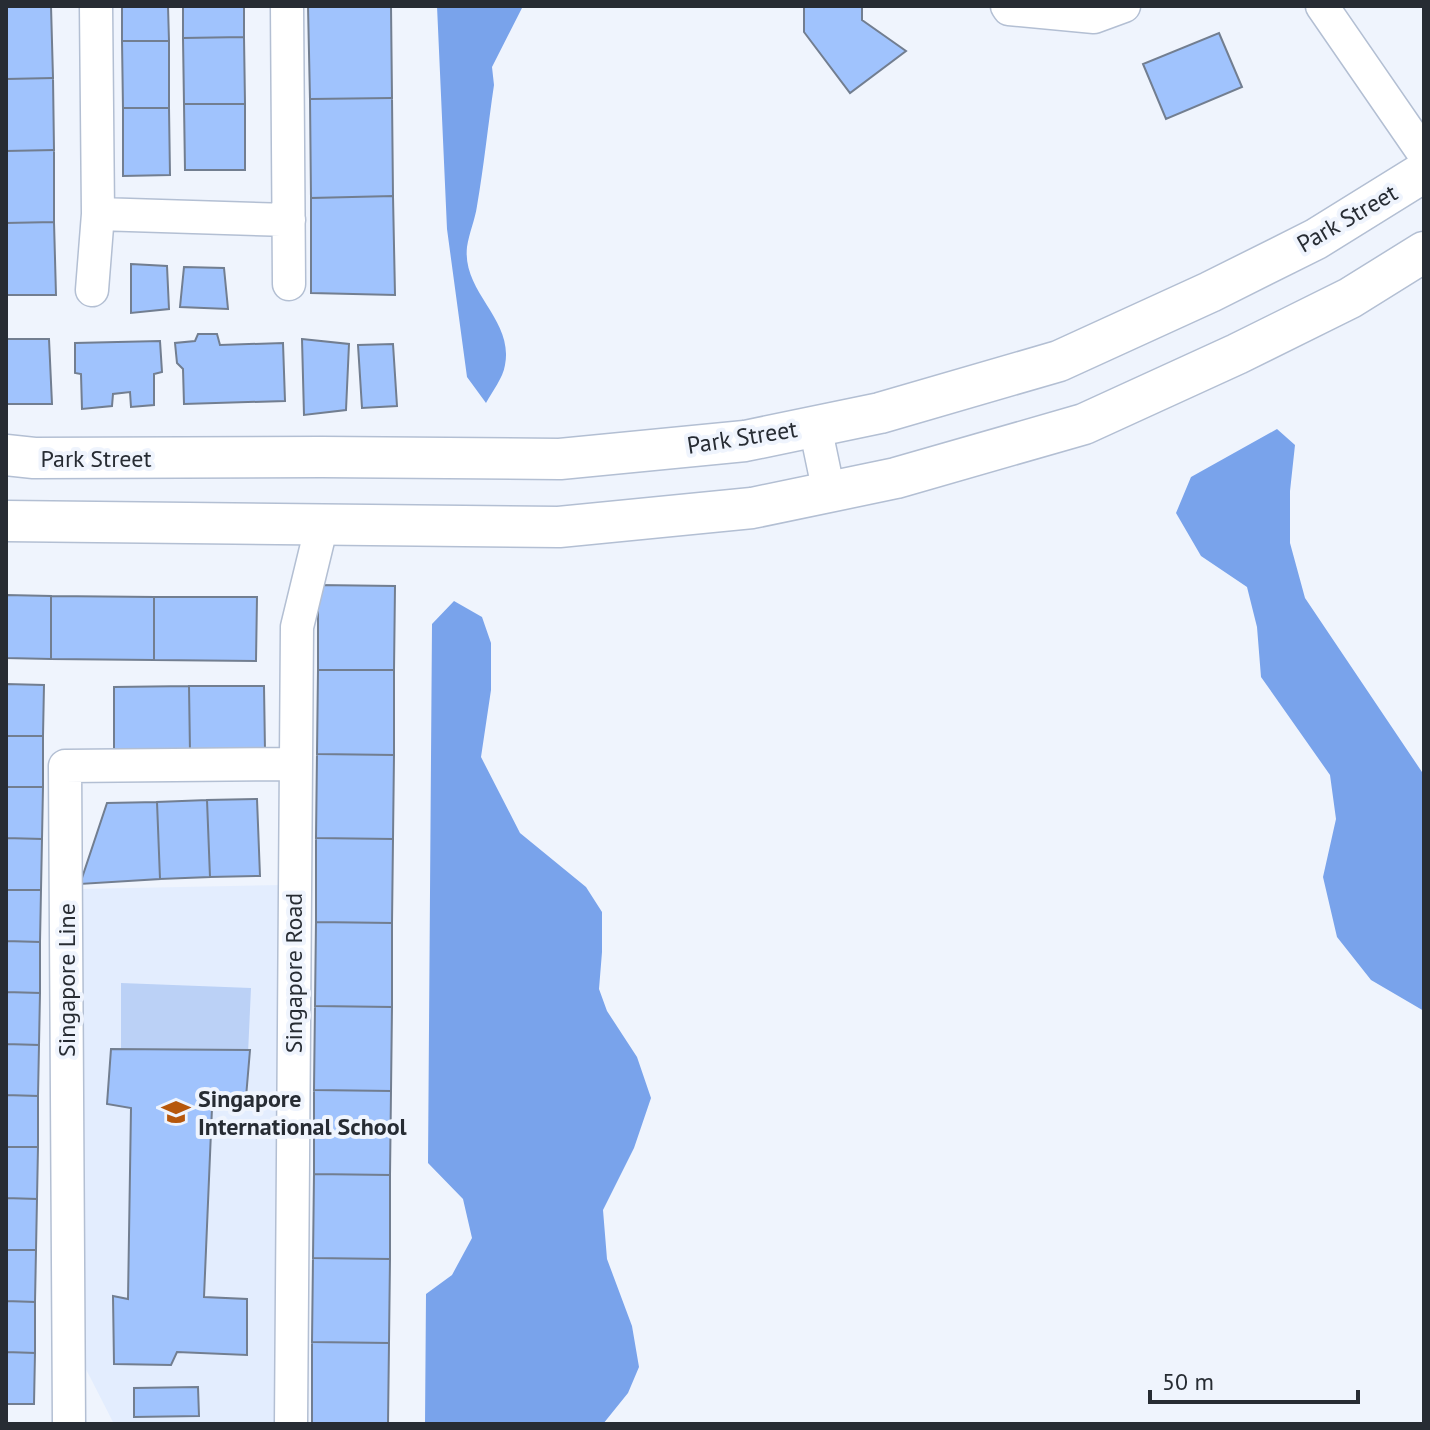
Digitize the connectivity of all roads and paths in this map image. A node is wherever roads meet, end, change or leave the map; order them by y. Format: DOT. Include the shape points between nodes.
graph roads {
  1 [pos="96,6"];
  2 [pos="287,6"];
  3 [pos="1007,6"];
  4 [pos="1124,6"];
  5 [pos="1322,6"];
  6 [pos="1424,154"];
  7 [pos="1424,172"];
  8 [pos="98,214"];
  9 [pos="289,220"];
  10 [pos="1424,252"];
  11 [pos="289,284"];
  12 [pos="92,290"];
  13 [pos="815,426"];
  14 [pos="6,455"];
  15 [pos="829,493"];
  16 [pos="6,521"];
  17 [pos="322,524"];
  18 [pos="294,764"];
  19 [pos="69,1424"];
  20 [pos="291,1424"];
  1 -- 8 [label="street"];
  2 -- 9 [label="street"];
  3 -- 4 [label="street" via="1094,17"];
  5 -- 6 [label="street"];
  7 -- 13 [label="street, Park Street" via="1316,239 1059,361 880,413"];
  8 -- 9 [label="street"];
  8 -- 12 [label="street"];
  9 -- 11 [label="street"];
  10 -- 15 [label="street" via="1350,298 1084,424"];
  13 -- 14 [label="street, Park Street" via="745,441 560,459"];
  13 -- 15 [label="street"];
  15 -- 17 [label="street" via="752,508 559,527"];
  16 -- 17 [label="street"];
  17 -- 18 [label="street, Singapore Road" via="297,627"];
  18 -- 19 [label="street, Singapore Line" via="65,766"];
  18 -- 20 [label="street, Singapore Road"];
}
